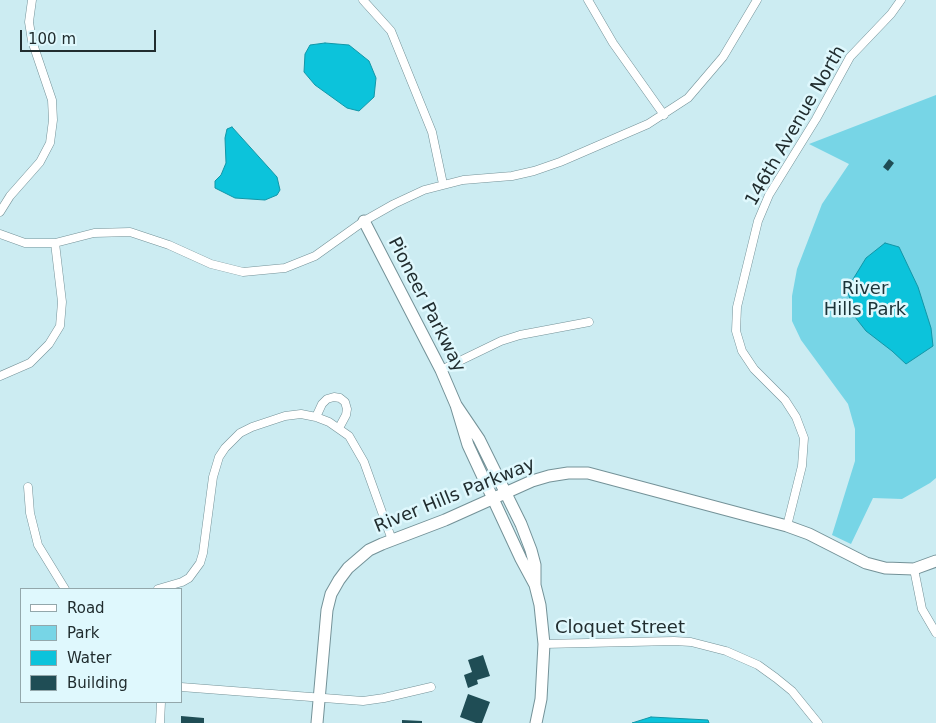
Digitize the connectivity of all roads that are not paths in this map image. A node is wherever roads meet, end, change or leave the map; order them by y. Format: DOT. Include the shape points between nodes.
graph roads {
  1 [pos="32,0"];
  2 [pos="363,0"];
  3 [pos="588,0"];
  4 [pos="757,0"];
  5 [pos="901,0"];
  6 [pos="664,115"];
  7 [pos="443,184"];
  8 [pos="0,212"];
  9 [pos="364,221"];
  10 [pos="0,234"];
  11 [pos="55,243"];
  12 [pos="588,322"];
  13 [pos="441,370"];
  14 [pos="0,376"];
  15 [pos="456,405"];
  16 [pos="316,417"];
  17 [pos="339,428"];
  18 [pos="28,486"];
  19 [pos="507,493"];
  20 [pos="493,500"];
  21 [pos="787,526"];
  22 [pos="392,540"];
  23 [pos="936,561"];
  24 [pos="914,569"];
  25 [pos="535,585"];
  26 [pos="64,588"];
  27 [pos="161,588"];
  28 [pos="936,633"];
  29 [pos="544,644"];
  30 [pos="182,687"];
  31 [pos="431,687"];
  32 [pos="319,697"];
  33 [pos="162,703"];
  34 [pos="160,723"];
  35 [pos="317,723"];
  36 [pos="536,723"];
  37 [pos="818,723"];
  1 -- 8 [label="street" via="29,22 32,41 52,100 54,120 50,143 40,162"];
  2 -- 7 [label="street" via="391,31 432,132"];
  3 -- 6 [label="street" via="613,43"];
  4 -- 6 [label="street" via="724,57 688,98"];
  5 -- 21 [label="street, 146th Avenue North" via="850,57 769,195 758,221 741,288 736,331 742,351 754,369 785,400 804,438 802,466"];
  6 -- 7 [label="street" via="534,171"];
  7 -- 9 [label="street" via="394,204"];
  9 -- 11 [label="street" via="315,256 285,268 243,272 211,264 130,232 94,233"];
  9 -- 13 [label="street, Pioneer Parkway"];
  10 -- 11 [label="street" via="25,242"];
  11 -- 14 [label="street" via="62,302 60,326 49,344 30,363"];
  12 -- 13 [label="street" via="501,341"];
  13 -- 15 [label="street, Pioneer Parkway"];
  15 -- 19 [label="street, Pioneer Parkway" via="479,439"];
  15 -- 20 [label="street, Pioneer Parkway" via="468,445"];
  16 -- 17 [label="street"];
  16 -- 17 [label="street" via="327,399 340,398 347,408"];
  16 -- 27 [label="street" via="301,414 285,416 252,427 231,441 215,467 200,563 189,578"];
  17 -- 22 [label="street" via="349,436 364,462"];
  18 -- 26 [label="street" via="30,513 38,545"];
  19 -- 20 [label="street, River Hills Parkway"];
  19 -- 21 [label="street, River Hills Parkway" via="549,476 588,473"];
  19 -- 25 [label="street, Pioneer Parkway" via="531,550"];
  20 -- 22 [label="street, River Hills Parkway"];
  20 -- 25 [label="street, Pioneer Parkway"];
  21 -- 24 [label="street, River Hills Parkway" via="866,563 885,568"];
  22 -- 32 [label="street, River Hills Parkway" via="368,550 339,580 331,594"];
  23 -- 24 [label="street, River Hills Parkway"];
  24 -- 28 [label="street" via="922,609"];
  25 -- 29 [label="street, Pioneer Parkway"];
  29 -- 36 [label="street, Pioneer Parkway" via="541,699"];
  29 -- 37 [label="street, Cloquet Street" via="674,640 726,650 776,678"];
  30 -- 32 [label="street"];
  31 -- 32 [label="street" via="372,701"];
  32 -- 35 [label="street, River Hills Parkway"];
  33 -- 34 [label="street"];
}
